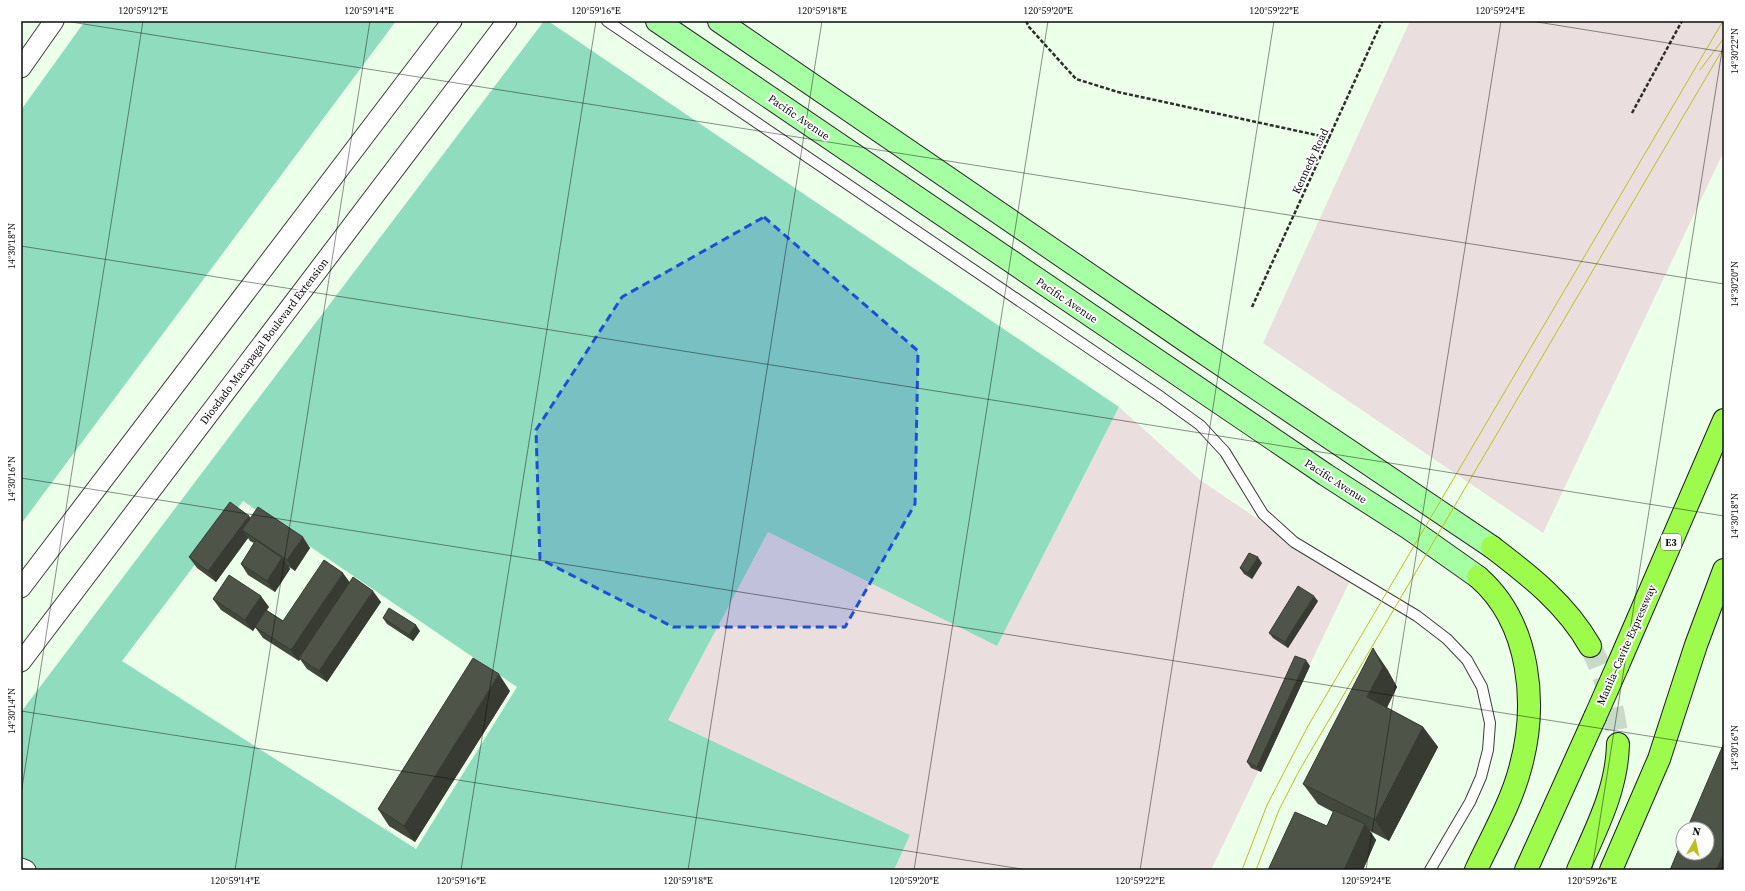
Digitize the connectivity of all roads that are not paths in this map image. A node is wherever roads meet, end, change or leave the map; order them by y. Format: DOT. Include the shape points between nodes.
graph roads {
  1 [pos="54,21"];
  2 [pos="452,21"];
  3 [pos="507,21"];
  4 [pos="607,21"];
  5 [pos="657,21"];
  6 [pos="719,21"];
  7 [pos="21,68"];
  8 [pos="1724,420"];
  9 [pos="1492,546"];
  10 [pos="1724,570"];
  11 [pos="1478,577"];
  12 [pos="21,588"];
  13 [pos="1590,646"];
  14 [pos="21,662"];
  15 [pos="1618,744"];
  16 [pos="21,868"];
  17 [pos="26,870"];
  18 [pos="1430,870"];
  19 [pos="1476,870"];
  20 [pos="1526,870"];
  21 [pos="1578,870"];
  22 [pos="1611,870"];
  1 -- 7 [label="street"];
  2 -- 12 [label="street"];
  3 -- 14 [label="street, Diosdado Macapagal Boulevard Extension"];
  4 -- 18 [label="lane" via="1200,425 1225,452 1263,514 1294,542 1417,616 1447,639 1467,660 1482,687 1490,723 1488,750 1470,802"];
  5 -- 11 [label="main road, Pacific Avenue"];
  6 -- 9 [label="main road" via="1195,347"];
  8 -- 20 [label="highway, Manila–Cavite Expressway / E3, bridge"];
  9 -- 13 [label="highway" via="1548,591"];
  10 -- 22 [label="highway" via="1696,645 1659,759"];
  11 -- 19 [label="highway" via="1502,605 1516,635 1528,675 1529,710 1520,770"];
  15 -- 21 [label="highway" via="1614,784"];
  16 -- 17 [label="street"];
}
